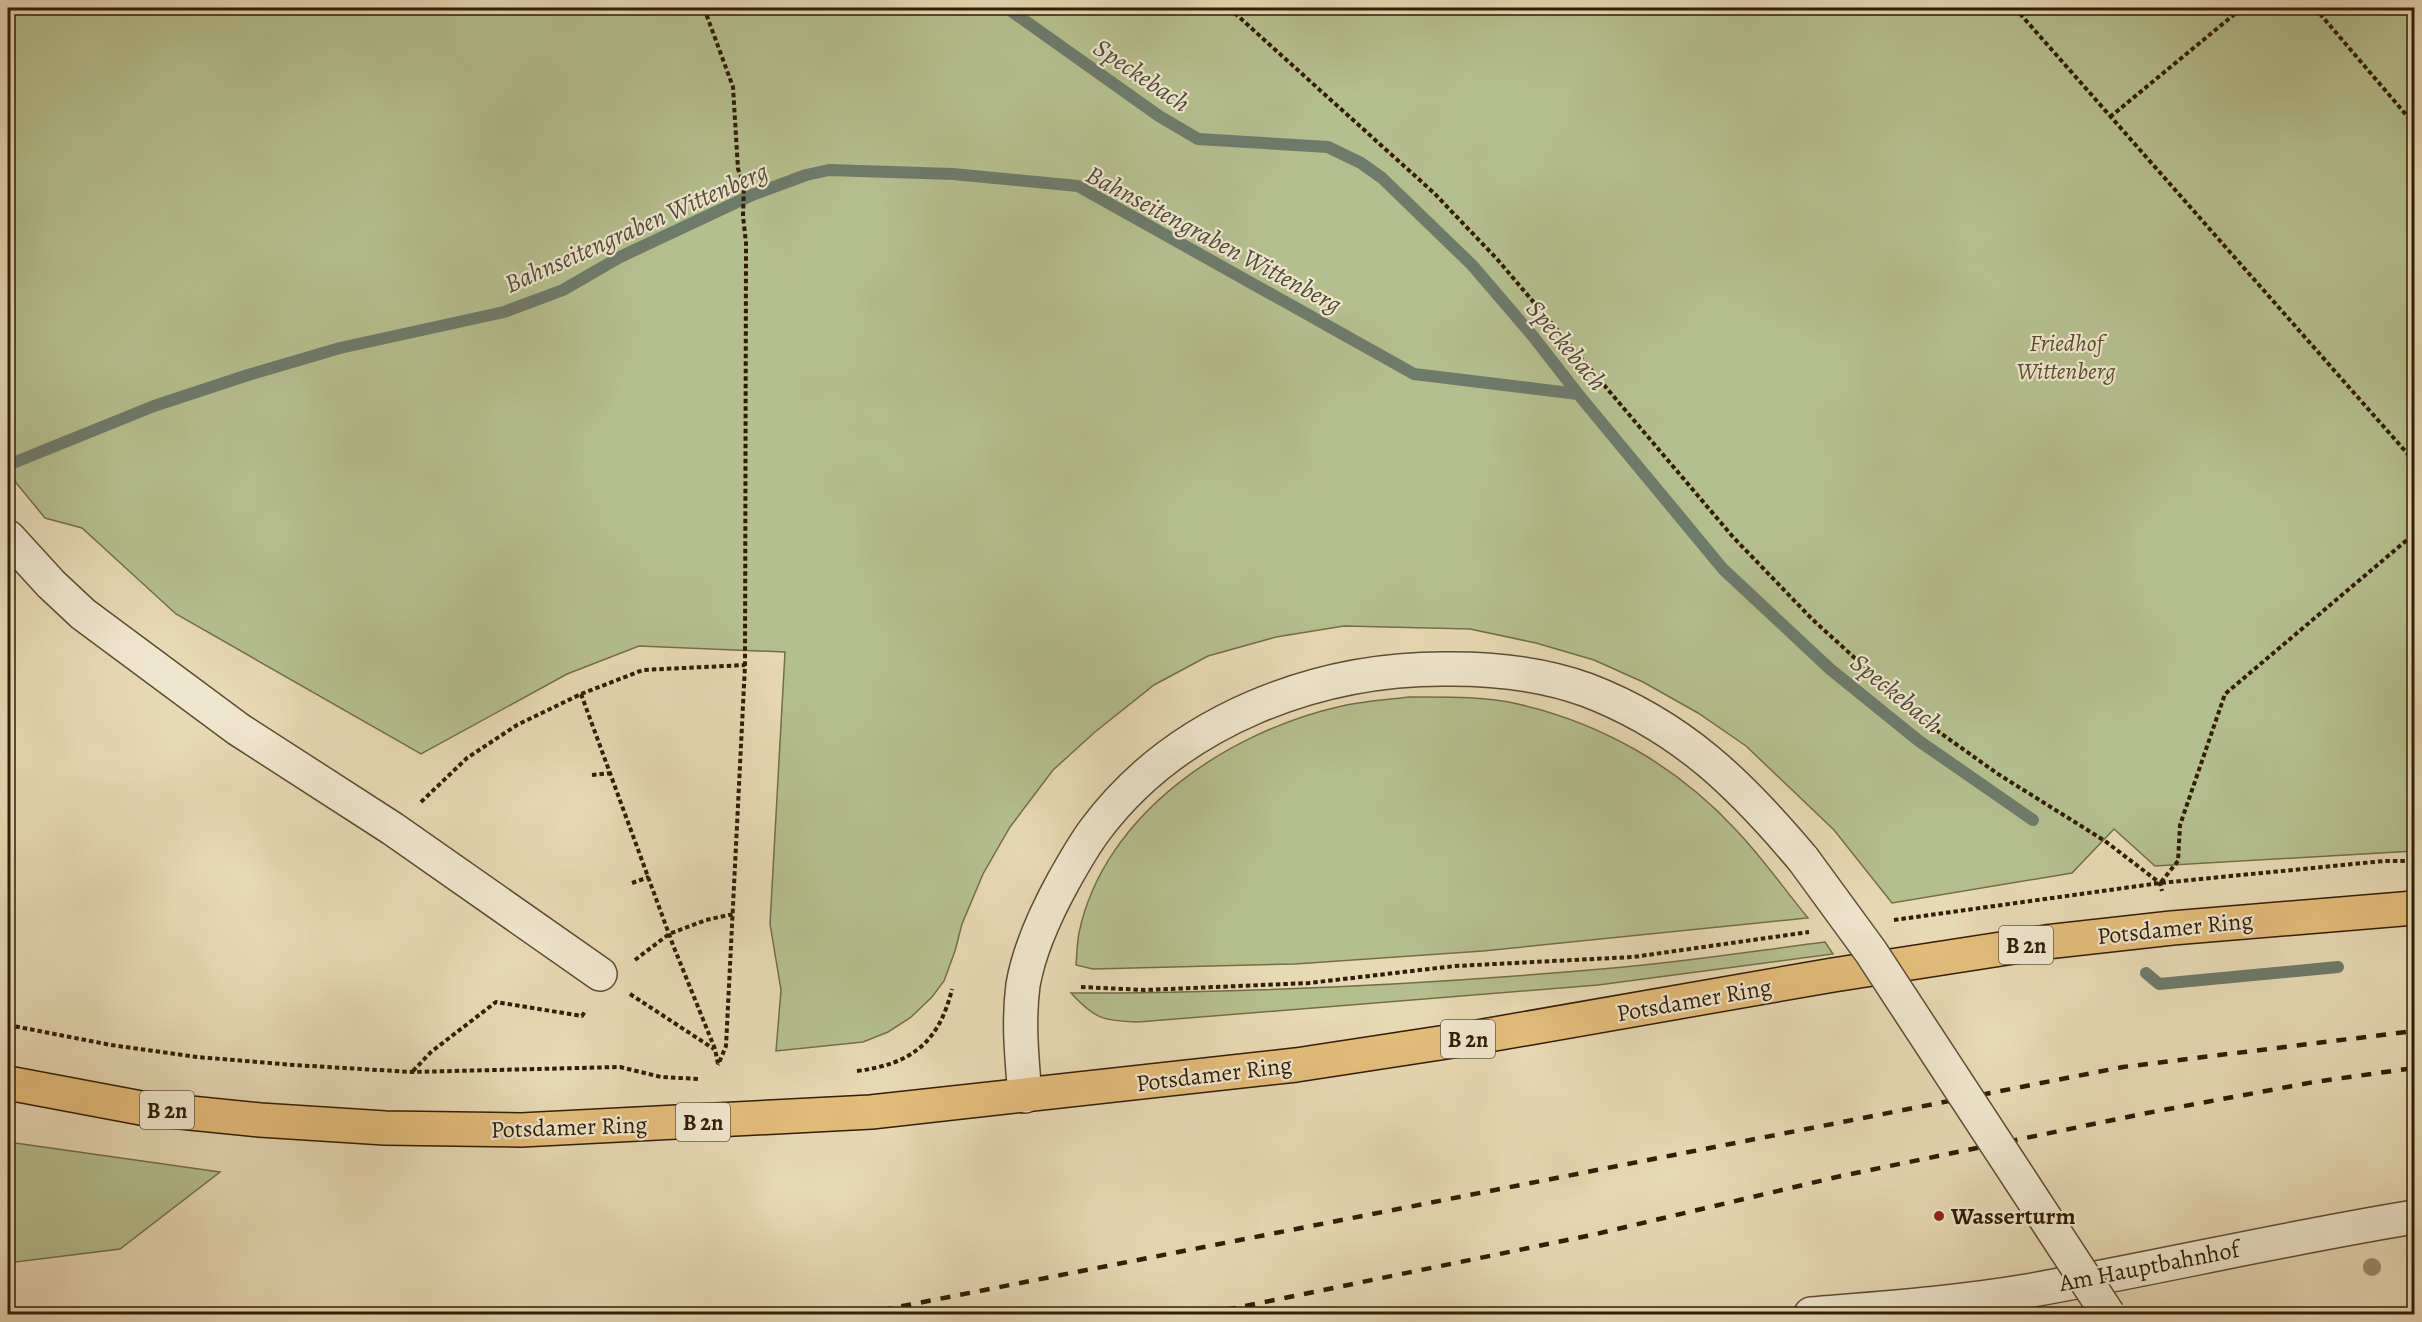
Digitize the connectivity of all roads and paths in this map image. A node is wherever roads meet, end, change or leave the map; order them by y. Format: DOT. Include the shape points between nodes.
graph roads {
  1 [pos="704,8"];
  2 [pos="1229,8"];
  3 [pos="2015,8"];
  4 [pos="2242,8"];
  5 [pos="2315,8"];
  6 [pos="2110,117"];
  7 [pos="2415,123"];
  8 [pos="2415,461"];
  9 [pos="2415,534"];
  10 [pos="8,537"];
  11 [pos="744,664"];
  12 [pos="581,694"];
  13 [pos="611,773"];
  14 [pos="592,775"];
  15 [pos="393,829"];
  16 [pos="2415,861"];
  17 [pos="649,877"];
  18 [pos="632,883"];
  19 [pos="2160,883"];
  20 [pos="2415,908"];
  21 [pos="733,914"];
  22 [pos="1890,921"];
  23 [pos="2172,928"];
  24 [pos="1820,930"];
  25 [pos="669,934"];
  26 [pos="613,970"];
  27 [pos="1081,987"];
  28 [pos="952,989"];
  29 [pos="627,993"];
  30 [pos="582,1016"];
  31 [pos="8,1025"];
  32 [pos="715,1049"];
  33 [pos="856,1071"];
  34 [pos="412,1072"];
  35 [pos="695,1079"];
  36 [pos="8,1083"];
  37 [pos="1025,1096"];
  38 [pos="2415,1217"];
  39 [pos="1811,1314"];
  40 [pos="2108,1314"];
  1 -- 11 [label="path" via="733,87 738,169 744,184"];
  2 -- 19 [label="path" via="1458,218 1733,537 1812,620 1925,722 1998,774 2105,841"];
  3 -- 6 [label="path"];
  4 -- 6 [label="path"];
  5 -- 7 [label="path"];
  6 -- 8 [label="path"];
  9 -- 19 [label="path" via="2225,694 2180,825 2178,861"];
  10 -- 15 [label="street" via="83,614 238,729"];
  11 -- 12 [label="path" via="643,670"];
  11 -- 21 [label="path"];
  12 -- 13 [label="path"];
  12 -- 15 [label="path" via="517,725 467,758"];
  13 -- 14 [label="path"];
  13 -- 17 [label="path"];
  15 -- 26 [label="street"];
  16 -- 19 [label="path"];
  17 -- 18 [label="path"];
  17 -- 25 [label="path"];
  19 -- 22 [label="path"];
  19 -- 23 [label="path"];
  20 -- 23 [label="main road, Potsdamer Ring / B 2n"];
  21 -- 25 [label="path"];
  21 -- 32 [label="path" via="726,1046 718,1065"];
  23 -- 37 [label="main road, Potsdamer Ring / B 2n" via="1934,959 1318,1061"];
  24 -- 27 [label="path" via="1633,957 1455,966 1309,983 1145,990"];
  25 -- 26 [label="path"];
  25 -- 32 [label="path"];
  28 -- 33 [label="path" via="946,1011 933,1034 915,1053 879,1068"];
  29 -- 32 [label="path"];
  30 -- 34 [label="path" via="496,1002 431,1052"];
  31 -- 34 [label="path" via="196,1057"];
  34 -- 35 [label="path" via="620,1067 661,1077"];
  36 -- 37 [label="main road, Potsdamer Ring / B 2n" via="153,1109 328,1126 436,1130 738,1121"];
  37 -- 40 [label="street, bridge" via="1019,1035 1023,985 1035,942 1053,901 1096,829 1163,762 1199,735 1242,711 1336,681 1384,671 1436,669 1487,669 1536,675 1628,707 1710,762 1745,792 1803,859 1871,952"];
  38 -- 39 [label="street, Am Hauptbahnhof" via="2027,1291"];
}
